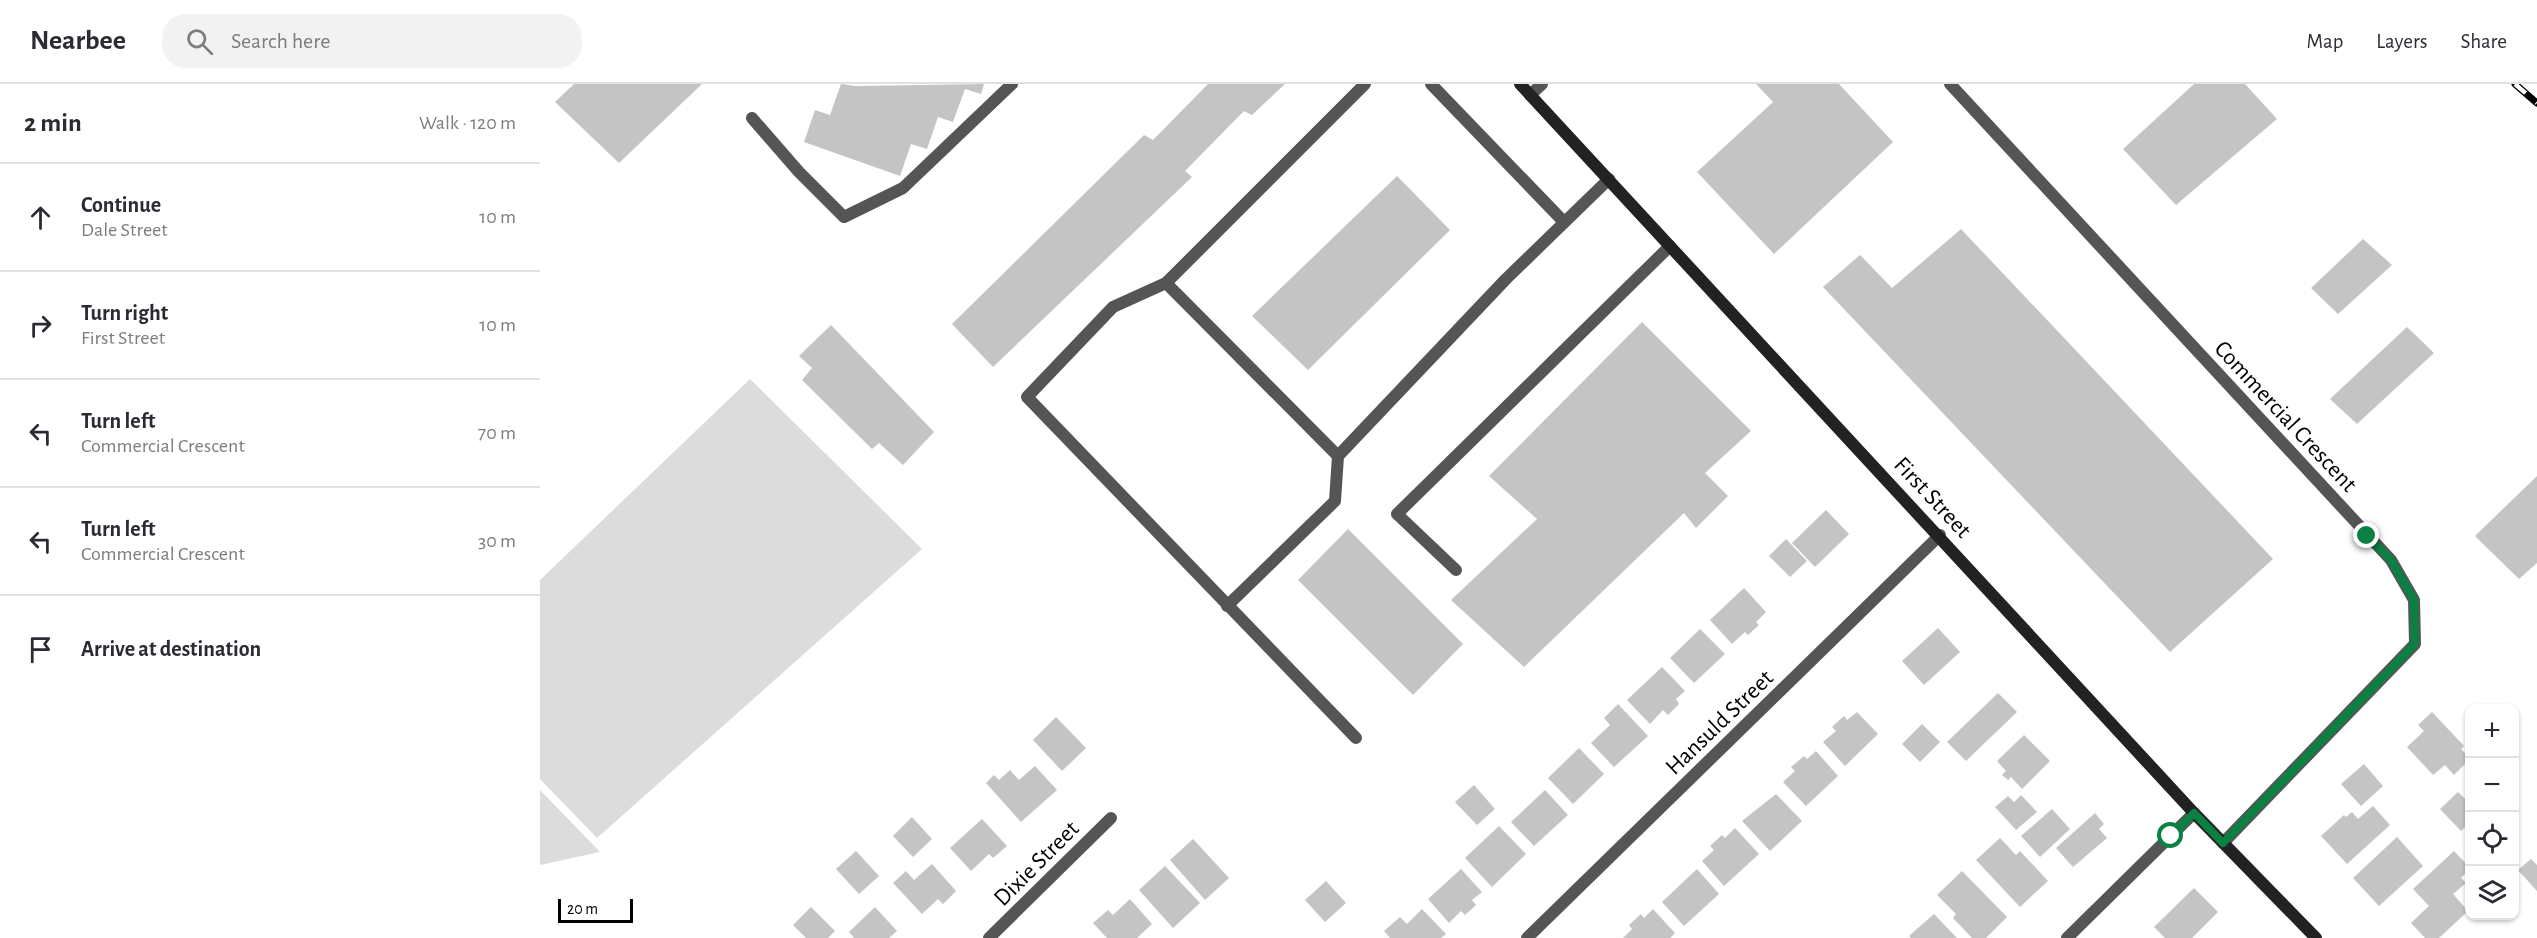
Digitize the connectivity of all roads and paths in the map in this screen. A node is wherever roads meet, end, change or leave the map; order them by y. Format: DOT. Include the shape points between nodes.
graph roads {
  1 [pos="1012,84"];
  2 [pos="1365,84"];
  3 [pos="1431,84"];
  4 [pos="1520,84"];
  5 [pos="1542,84"];
  6 [pos="1950,84"];
  7 [pos="1530,95"];
  8 [pos="752,118"];
  9 [pos="1608,179"];
  10 [pos="1564,222"];
  11 [pos="1670,246"];
  12 [pos="1166,283"];
  13 [pos="1338,456"];
  14 [pos="1940,535"];
  15 [pos="1456,570"];
  16 [pos="1227,606"];
  17 [pos="1356,738"];
  18 [pos="2194,813"];
  19 [pos="1111,818"];
  20 [pos="2223,843"];
  21 [pos="989,938"];
  22 [pos="1527,938"];
  23 [pos="2067,938"];
  24 [pos="2316,938"];
  1 -- 8 [label="street" via="903,188 844,217"];
  2 -- 12 [label="street"];
  3 -- 10 [label="street"];
  4 -- 7 [label="street, First Street"];
  5 -- 7 [label="street"];
  6 -- 20 [label="street, Commercial Crescent" via="2391,560 2414,600 2415,644"];
  7 -- 9 [label="street, First Street"];
  9 -- 10 [label="street"];
  9 -- 11 [label="street, First Street"];
  10 -- 13 [label="street"];
  11 -- 14 [label="street, First Street"];
  11 -- 15 [label="street" via="1397,514"];
  12 -- 13 [label="street"];
  12 -- 16 [label="street" via="1113,307 1027,397"];
  13 -- 16 [label="street" via="1335,501"];
  14 -- 18 [label="street, First Street"];
  14 -- 22 [label="street, Hansuld Street"];
  16 -- 17 [label="street"];
  18 -- 20 [label="street, First Street"];
  18 -- 23 [label="street"];
  19 -- 21 [label="street, Dixie Street"];
  20 -- 24 [label="street, First Street"];
}
